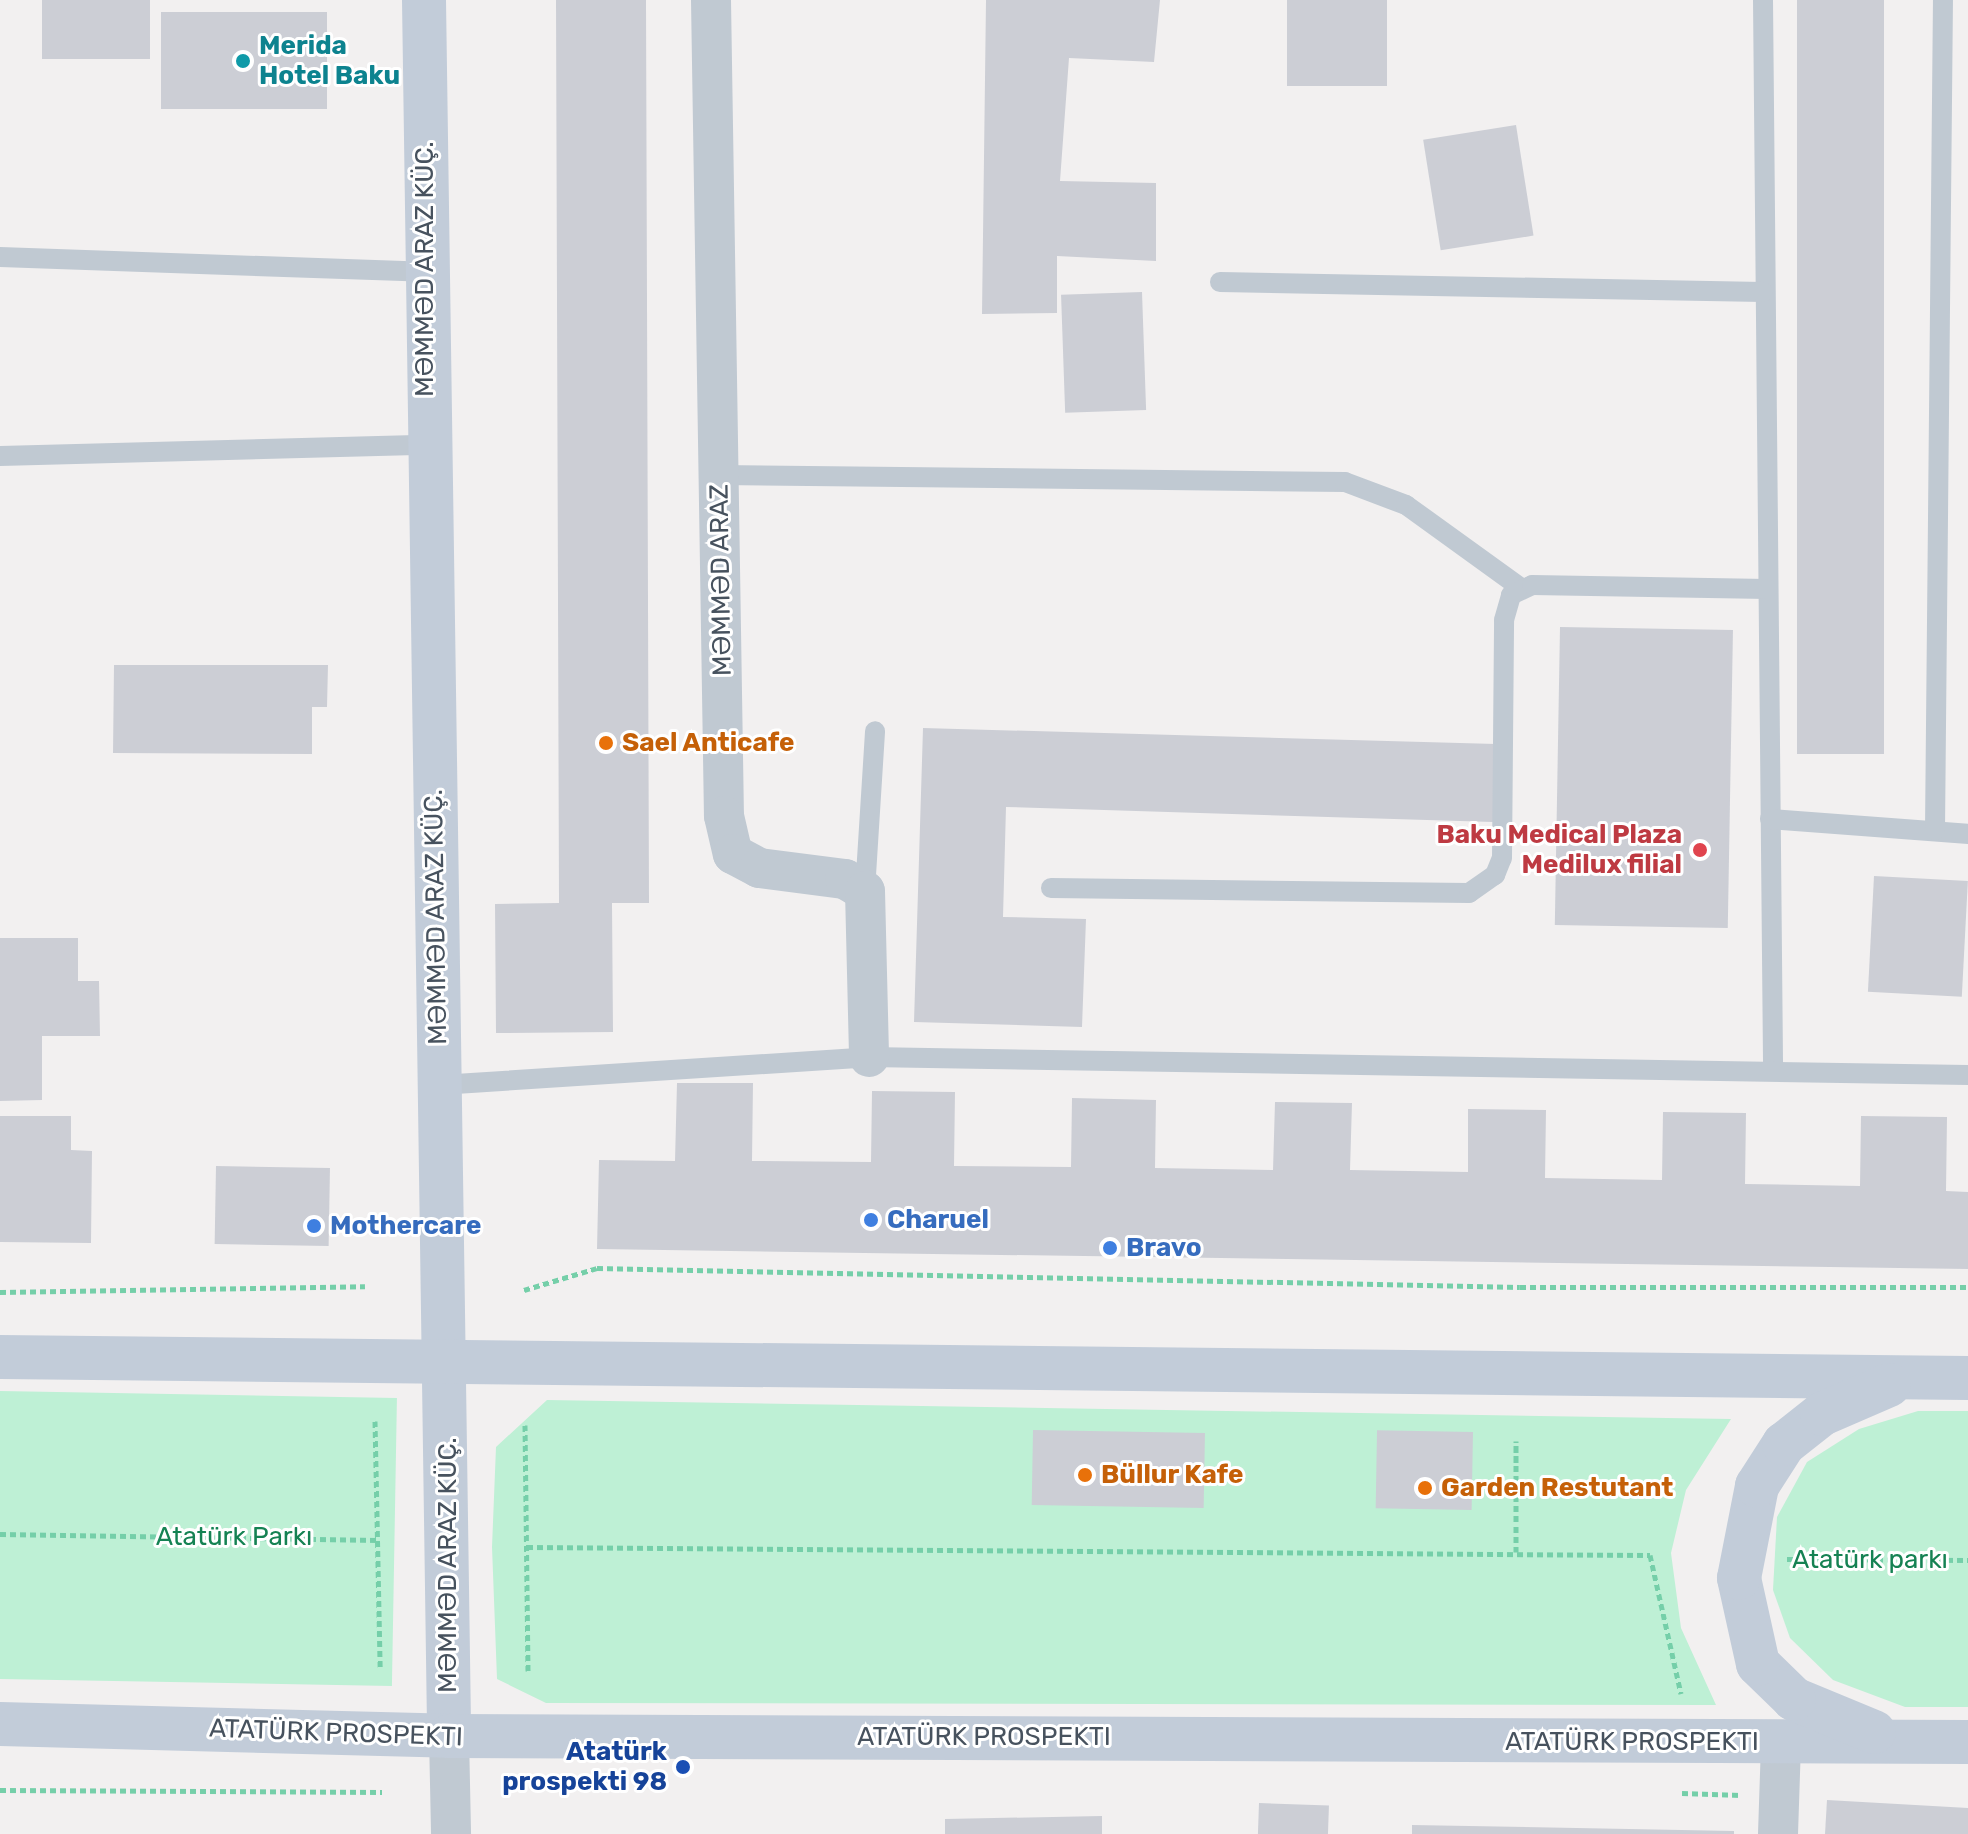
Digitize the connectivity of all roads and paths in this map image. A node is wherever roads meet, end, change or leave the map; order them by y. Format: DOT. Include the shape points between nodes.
graph roads {
  1 [pos="424,0"];
  2 [pos="711,0"];
  3 [pos="1763,0"];
  4 [pos="1943,0"];
  5 [pos="0,257"];
  6 [pos="425,272"];
  7 [pos="1220,282"];
  8 [pos="1763,292"];
  9 [pos="426,445"];
  10 [pos="0,456"];
  11 [pos="719,475"];
  12 [pos="1521,588"];
  13 [pos="1767,589"];
  14 [pos="875,731"];
  15 [pos="1770,819"];
  16 [pos="1935,830"];
  17 [pos="1968,834"];
  18 [pos="1051,888"];
  19 [pos="865,891"];
  20 [pos="869,1057"];
  21 [pos="1773,1070"];
  22 [pos="1968,1075"];
  23 [pos="440,1085"];
  24 [pos="365,1286"];
  25 [pos="1968,1287"];
  26 [pos="524,1290"];
  27 [pos="0,1292"];
  28 [pos="0,1357"];
  29 [pos="445,1363"];
  30 [pos="1906,1378"];
  31 [pos="1968,1378"];
  32 [pos="375,1421"];
  33 [pos="525,1425"];
  34 [pos="1516,1441"];
  35 [pos="0,1534"];
  36 [pos="378,1540"];
  37 [pos="527,1547"];
  38 [pos="1516,1552"];
  39 [pos="1787,1559"];
  40 [pos="1968,1560"];
  41 [pos="1758,1664"];
  42 [pos="380,1667"];
  43 [pos="528,1671"];
  44 [pos="1681,1694"];
  45 [pos="0,1724"];
  46 [pos="449,1736"];
  47 [pos="1781,1742"];
  48 [pos="1907,1742"];
  49 [pos="1968,1742"];
  50 [pos="0,1790"];
  51 [pos="382,1792"];
  52 [pos="1682,1793"];
  53 [pos="1778,1815"];
  54 [pos="451,1834"];
  1 -- 6 [label="main road, MƏMMƏD ARAZ KÜÇ."];
  2 -- 11 [label="street, MƏMMƏD ARAZ"];
  3 -- 8 [label="lane"];
  4 -- 16 [label="lane"];
  5 -- 6 [label="lane"];
  6 -- 9 [label="main road, MƏMMƏD ARAZ KÜÇ."];
  7 -- 8 [label="lane"];
  8 -- 13 [label="lane"];
  9 -- 10 [label="lane"];
  9 -- 23 [label="main road, MƏMMƏD ARAZ KÜÇ."];
  11 -- 12 [label="lane" via="1345,482 1406,505"];
  11 -- 19 [label="street, MƏMMƏD ARAZ" via="724,816 733,854 759,868 845,879"];
  12 -- 13 [label="lane"];
  12 -- 18 [label="lane" via="1511,595 1504,620 1502,858 1485,885 1456,896"];
  13 -- 15 [label="lane"];
  14 -- 19 [label="lane"];
  15 -- 16 [label="lane"];
  15 -- 21 [label="lane"];
  16 -- 17 [label="lane"];
  19 -- 20 [label="street"];
  20 -- 21 [label="lane"];
  20 -- 23 [label="lane"];
  21 -- 22 [label="lane"];
  23 -- 29 [label="main road, MƏMMƏD ARAZ KÜÇ."];
  24 -- 27 [label="path"];
  25 -- 26 [label="path" via="1504,1287 597,1268"];
  28 -- 29 [label="main road"];
  29 -- 30 [label="main road"];
  29 -- 46 [label="main road, MƏMMƏD ARAZ KÜÇ."];
  30 -- 31 [label="main road"];
  30 -- 41 [label="main road" via="1822,1414 1784,1444 1757,1486 1739,1578"];
  32 -- 36 [label="path"];
  33 -- 37 [label="path"];
  34 -- 38 [label="path"];
  35 -- 36 [label="path"];
  36 -- 42 [label="path"];
  37 -- 38 [label="path"];
  37 -- 43 [label="path"];
  38 -- 44 [label="path" via="1650,1555"];
  39 -- 40 [label="path"];
  41 -- 47 [label="main road"];
  41 -- 48 [label="main road" via="1794,1699 1828,1718"];
  45 -- 46 [label="main road, ATATÜRK PROSPEKTI"];
  46 -- 47 [label="main road, ATATÜRK PROSPEKTI"];
  46 -- 54 [label="street, MƏMMƏD ARAZ KÜÇ."];
  47 -- 48 [label="main road, ATATÜRK PROSPEKTI"];
  47 -- 53 [label="street"];
  48 -- 49 [label="main road, ATATÜRK PROSPEKTI"];
  50 -- 51 [label="path"];
  52 -- 53 [label="path"];
}
